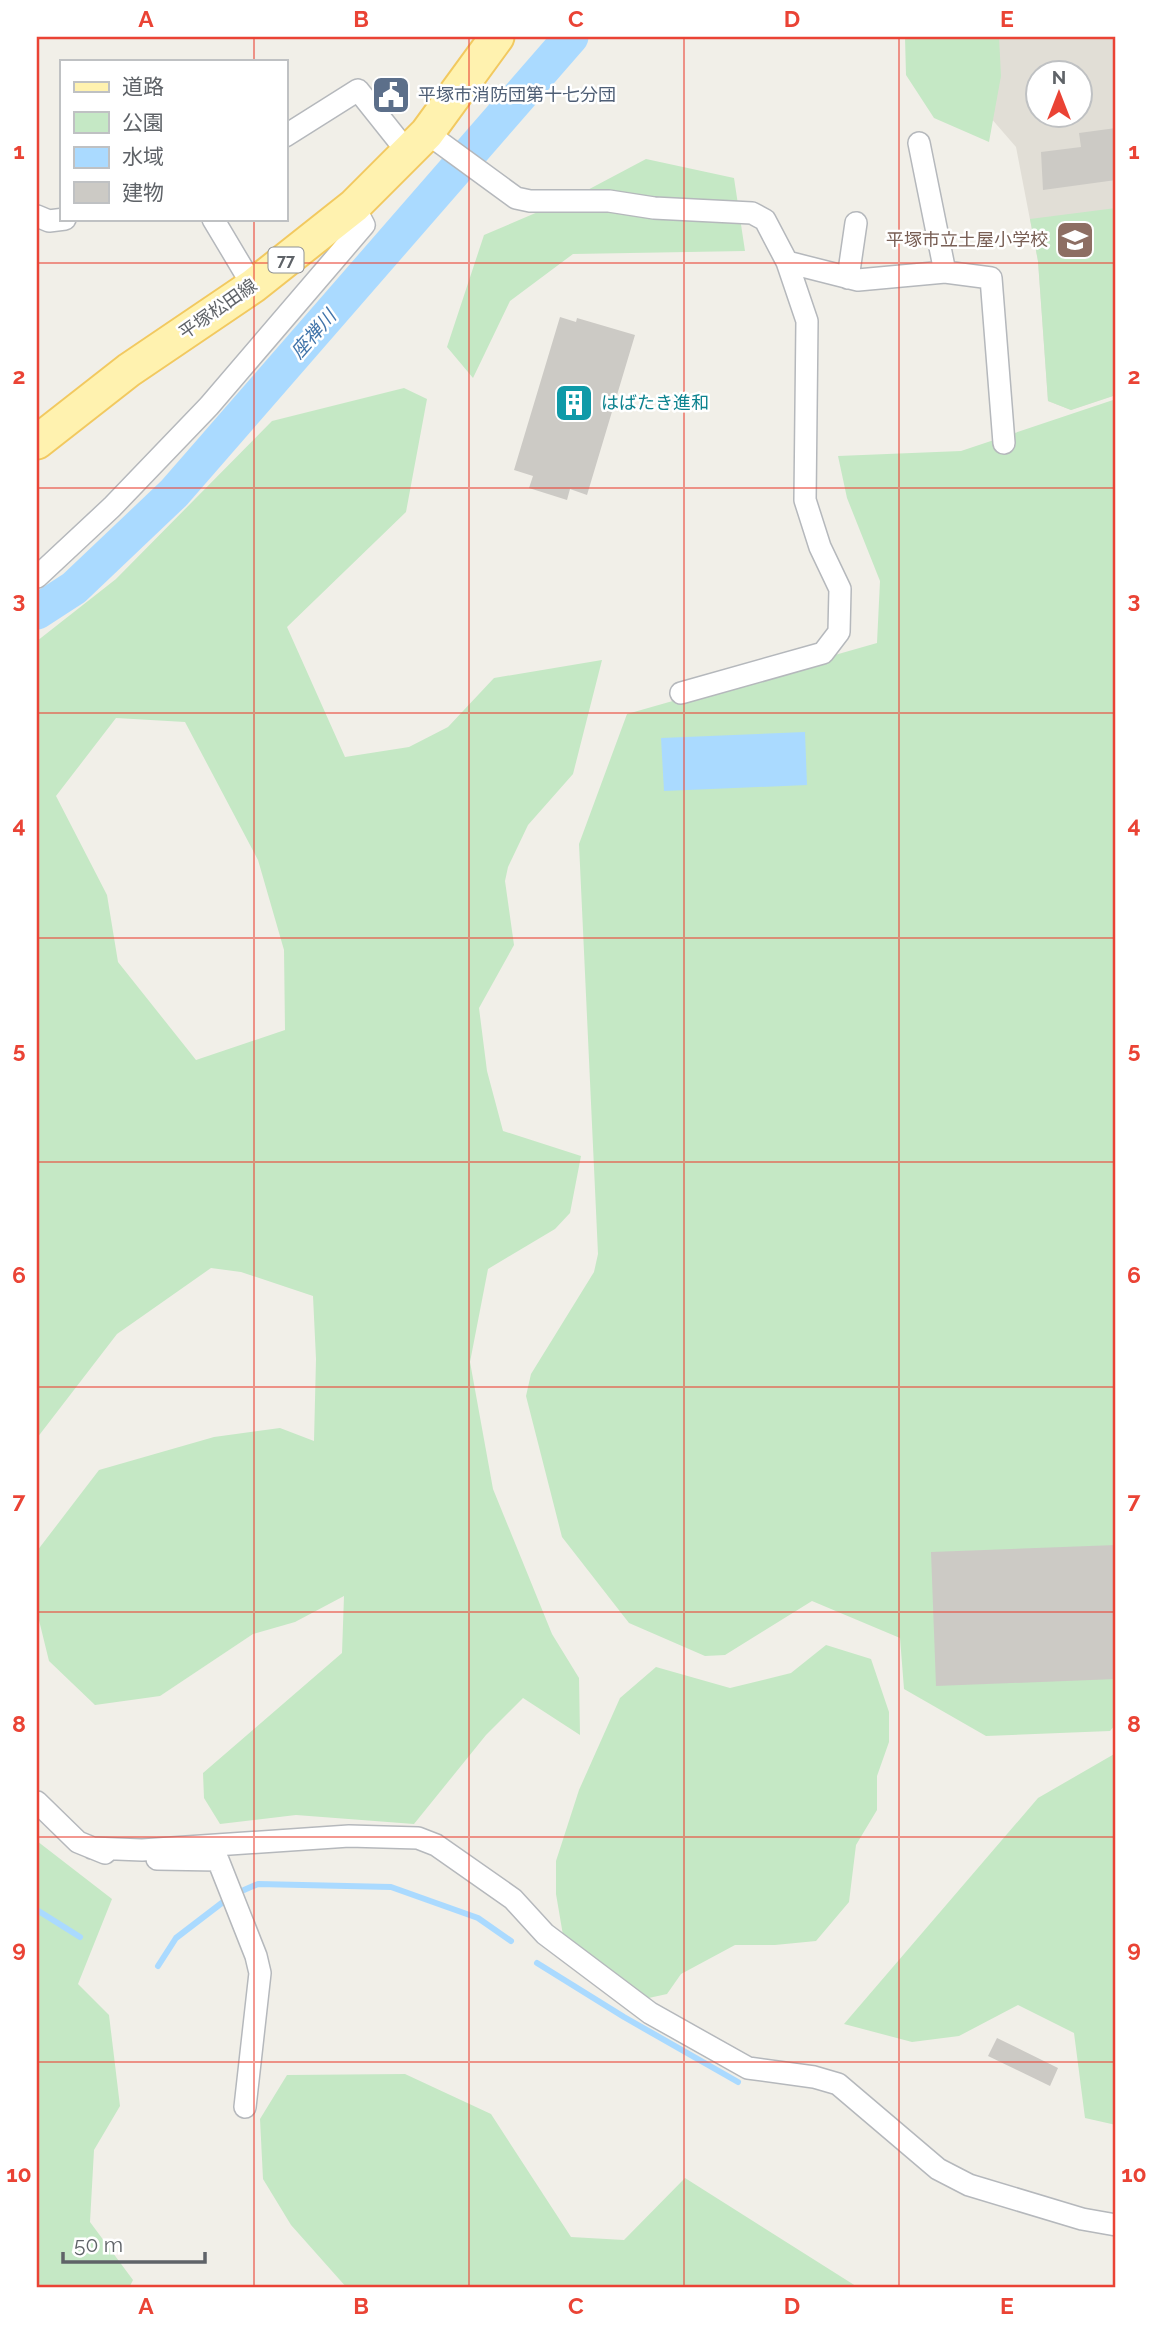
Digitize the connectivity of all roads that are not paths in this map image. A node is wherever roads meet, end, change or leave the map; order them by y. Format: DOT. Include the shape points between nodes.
graph roads {
  1 [pos="497,37"];
  2 [pos="287,135"];
  3 [pos="919,143"];
  4 [pos="418,144"];
  5 [pos="354,206"];
  6 [pos="37,216"];
  7 [pos="60,219"];
  8 [pos="214,220"];
  9 [pos="856,223"];
  10 [pos="787,262"];
  11 [pos="944,272"];
  12 [pos="848,278"];
  13 [pos="253,286"];
  14 [pos="37,442"];
  15 [pos="1004,443"];
  16 [pos="37,577"];
  17 [pos="681,693"];
  18 [pos="37,1802"];
  19 [pos="92,1848"];
  20 [pos="245,2107"];
  21 [pos="1116,2225"];
  1 -- 4 [label="main road, 平塚松田線 / 77"];
  2 -- 4 [label="street" via="358,90"];
  3 -- 11 [label="street"];
  4 -- 5 [label="main road, 平塚松田線 / 77"];
  4 -- 10 [label="street" via="475,171 516,198 530,201 609,201 752,213 765,220"];
  5 -- 13 [label="main road, 平塚松田線 / 77"];
  5 -- 16 [label="street" via="364,225 209,406"];
  6 -- 7 [label="street"];
  8 -- 13 [label="street"];
  9 -- 12 [label="street"];
  10 -- 12 [label="street"];
  10 -- 17 [label="street" via="807,321 805,500 840,589 839,632 824,653"];
  11 -- 12 [label="street"];
  11 -- 15 [label="street" via="991,278"];
  13 -- 14 [label="main road, 平塚松田線 / 77" via="128,370"];
  18 -- 19 [label="street" via="78,1842"];
  19 -- 20 [label="street" via="117,1858 218,1860 260,1973"];
  19 -- 21 [label="street" via="142,1850 349,1836 418,1839 436,1845 513,1899 545,1934 650,2013 748,2068 838,2084 938,2169 969,2185"];
}
